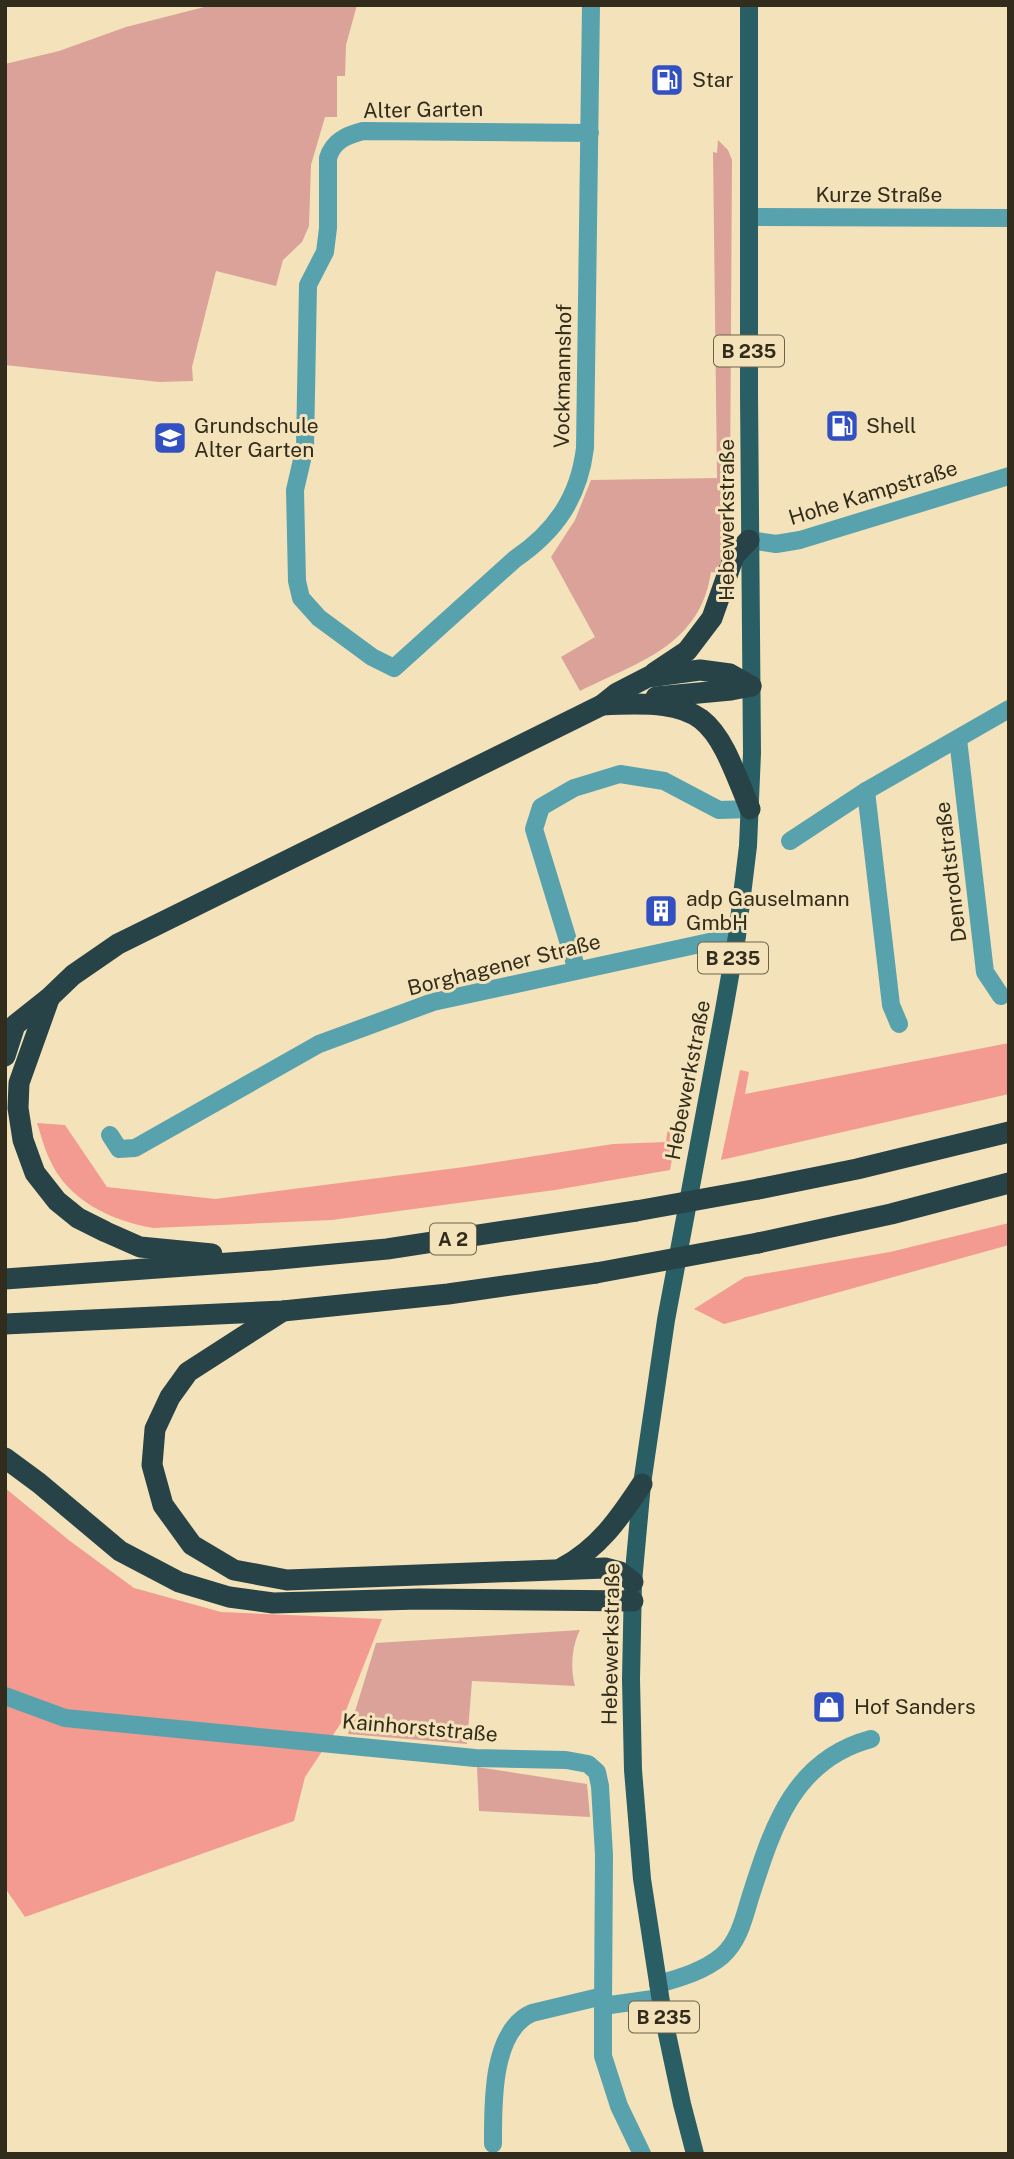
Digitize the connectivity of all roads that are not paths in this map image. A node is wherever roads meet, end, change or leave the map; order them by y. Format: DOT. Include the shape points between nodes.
graph roads {
  1 [pos="591,5"];
  2 [pos="749,5"];
  3 [pos="590,133"];
  4 [pos="749,217"];
  5 [pos="1009,218"];
  6 [pos="1009,476"];
  7 [pos="749,540"];
  8 [pos="394,668"];
  9 [pos="648,677"];
  10 [pos="751,686"];
  11 [pos="613,705"];
  12 [pos="1009,709"];
  13 [pos="958,739"];
  14 [pos="866,791"];
  15 [pos="750,809"];
  16 [pos="790,841"];
  17 [pos="737,936"];
  18 [pos="577,970"];
  19 [pos="1001,996"];
  20 [pos="49,998"];
  21 [pos="899,1024"];
  22 [pos="5,1056"];
  23 [pos="1009,1132"];
  24 [pos="110,1135"];
  25 [pos="1009,1183"];
  26 [pos="270,1260"];
  27 [pos="5,1279"];
  28 [pos="283,1311"];
  29 [pos="5,1324"];
  30 [pos="5,1458"];
  31 [pos="642,1484"];
  32 [pos="560,1569"];
  33 [pos="633,1592"];
  34 [pos="5,1696"];
  35 [pos="871,1739"];
  36 [pos="659,1991"];
  37 [pos="603,2001"];
  38 [pos="493,2144"];
  39 [pos="642,2154"];
  40 [pos="695,2154"];
  1 -- 3 [label="street, Vockmannshof"];
  2 -- 4 [label="main road, Hebewerkstraße / B 235"];
  3 -- 8 [label="street, Vockmannshof" via="583,467 551,530"];
  3 -- 8 [label="street, Alter Garten" via="363,131 343,138 330,151 325,252 309,285 305,447 295,490 301,598 319,618"];
  4 -- 5 [label="street, Kurze Straße"];
  4 -- 7 [label="main road, Hebewerkstraße / B 235"];
  6 -- 7 [label="street, Hohe Kampstraße" via="800,540 776,544"];
  7 -- 9 [label="highway" via="734,556 712,618 687,651"];
  7 -- 10 [label="main road, Hebewerkstraße / B 235"];
  9 -- 10 [label="highway" via="700,670 730,674"];
  9 -- 11 [label="highway" via="617,693"];
  10 -- 11 [label="highway"];
  10 -- 15 [label="main road, Hebewerkstraße / B 235"];
  11 -- 15 [label="highway" via="675,706 696,715 718,735"];
  11 -- 20 [label="highway" via="118,944"];
  12 -- 13 [label="street"];
  13 -- 14 [label="street"];
  13 -- 19 [label="street, Denrodtstraße" via="985,972"];
  14 -- 16 [label="street"];
  14 -- 21 [label="street" via="891,1004"];
  15 -- 17 [label="main road, Hebewerkstraße / B 235"];
  15 -- 18 [label="street" via="719,810 664,782 620,774 574,788 541,807 534,829"];
  17 -- 18 [label="street, Borghagener Straße"];
  17 -- 31 [label="main road, Hebewerkstraße / B 235" via="666,1320"];
  18 -- 24 [label="street, Borghagener Straße" via="433,1002 319,1044 135,1148 119,1149"];
  20 -- 22 [label="highway" via="15,1025"];
  20 -- 26 [label="highway" via="19,1083 18,1108 35,1172 57,1200 78,1218 141,1247"];
  23 -- 26 [label="highway, A 2, bridge" via="858,1169 636,1211 387,1249"];
  25 -- 28 [label="highway, bridge" via="758,1243 596,1273"];
  26 -- 27 [label="highway, A 2"];
  28 -- 29 [label="highway"];
  28 -- 32 [label="highway" via="188,1372 156,1429 152,1465 163,1505 192,1545 234,1570 287,1580"];
  30 -- 33 [label="highway" via="120,1551 179,1582 229,1597 273,1603"];
  31 -- 32 [label="highway" via="599,1543"];
  31 -- 33 [label="main road, Hebewerkstraße / B 235"];
  32 -- 33 [label="highway" via="620,1572"];
  33 -- 36 [label="main road, Hebewerkstraße / B 235" via="633,1770 642,1879"];
  34 -- 37 [label="street, Kainhorststraße" via="65,1717 475,1758 588,1764 597,1772 604,1855"];
  35 -- 36 [label="street" via="841,1751 817,1768 780,1813 734,1942 722,1955"];
  36 -- 37 [label="street"];
  36 -- 40 [label="main road, Hebewerkstraße / B 235"];
  37 -- 38 [label="street" via="532,2012 512,2028 498,2072"];
  37 -- 39 [label="street, Kainhorststraße" via="603,2056 619,2106"];
}
